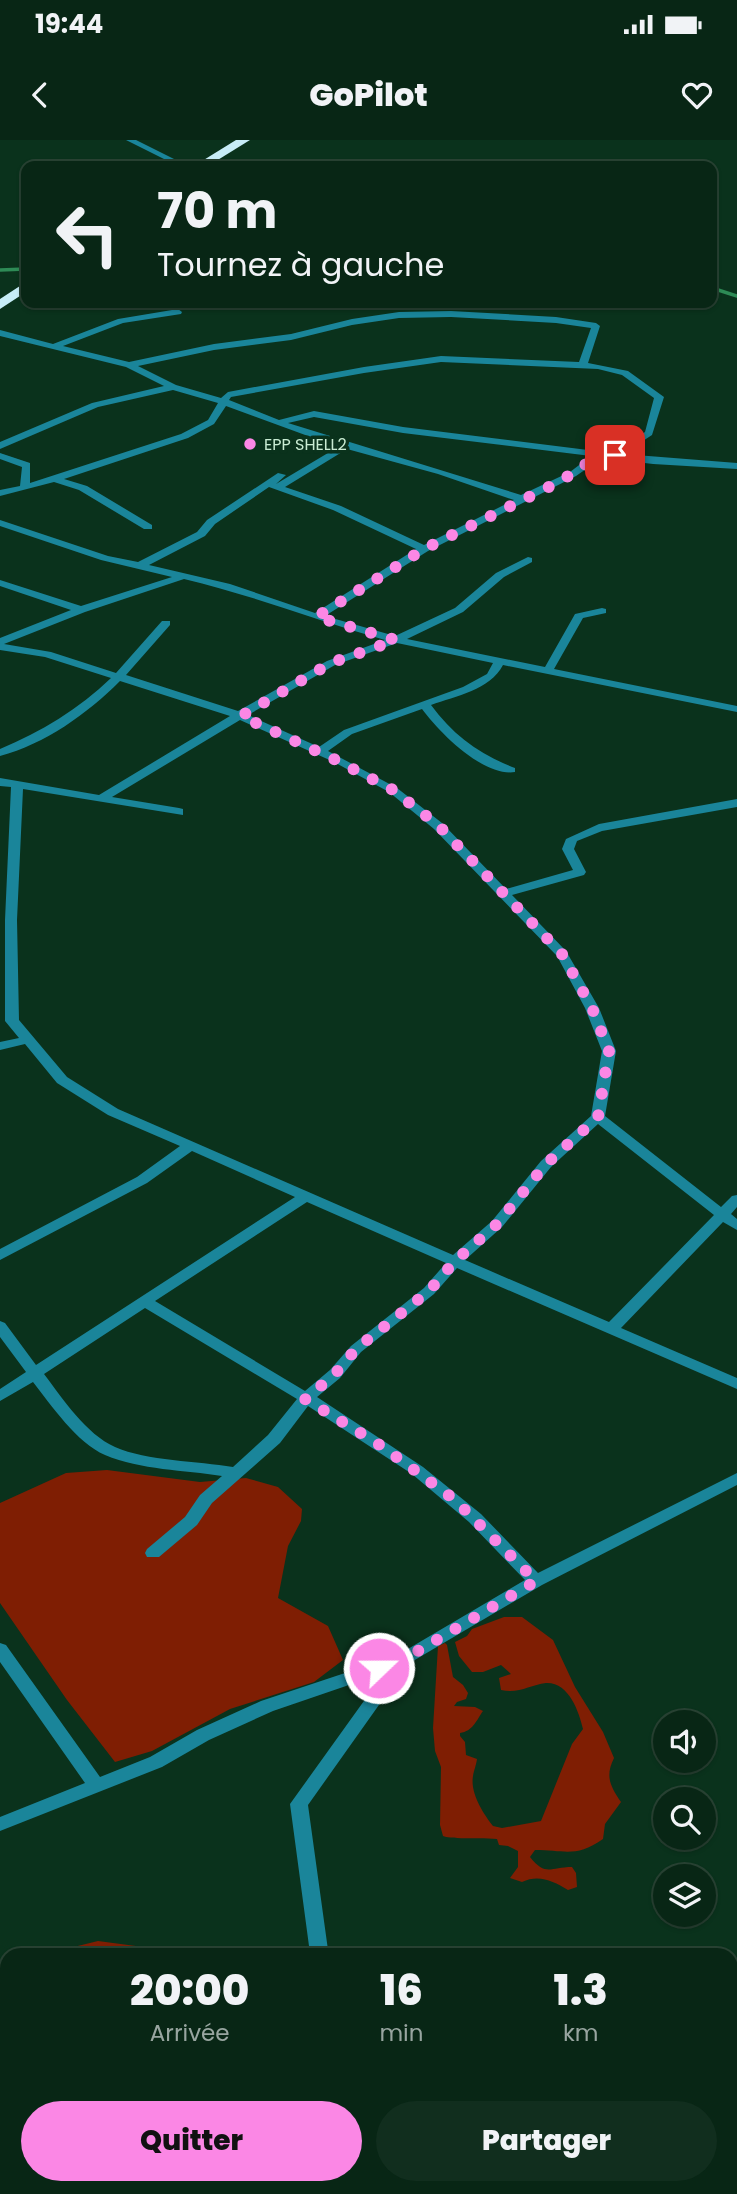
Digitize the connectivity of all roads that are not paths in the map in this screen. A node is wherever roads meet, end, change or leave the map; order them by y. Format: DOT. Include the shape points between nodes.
graph roads {
  1 [pos="130,140"];
  2 [pos="244,140"];
  3 [pos="174,161"];
  4 [pos="208,161"];
  5 [pos="21,290"];
  6 [pos="0,305"];
  7 [pos="178,312"];
  8 [pos="0,333"];
  9 [pos="57,345"];
  10 [pos="583,364"];
  11 [pos="129,365"];
  12 [pos="173,387"];
  13 [pos="222,401"];
  14 [pos="278,423"];
  15 [pos="0,446"];
  16 [pos="346,446"];
  17 [pos="601,454"];
  18 [pos="615,455"];
  19 [pos="0,456"];
  20 [pos="737,466"];
  21 [pos="57,480"];
  22 [pos="273,487"];
  23 [pos="25,488"];
  24 [pos="0,493"];
  25 [pos="522,499"];
  26 [pos="0,523"];
  27 [pos="148,527"];
  28 [pos="424,549"];
  29 [pos="528,560"];
  30 [pos="139,566"];
  31 [pos="183,576"];
  32 [pos="0,583"];
  33 [pos="81,610"];
  34 [pos="602,611"];
  35 [pos="316,617"];
  36 [pos="166,623"];
  37 [pos="396,640"];
  38 [pos="0,645"];
  39 [pos="500,660"];
  40 [pos="547,673"];
  41 [pos="118,677"];
  42 [pos="424,704"];
  43 [pos="737,709"];
  44 [pos="241,716"];
  45 [pos="320,752"];
  46 [pos="0,753"];
  47 [pos="511,770"];
  48 [pos="0,782"];
  49 [pos="18,785"];
  50 [pos="103,798"];
  51 [pos="737,803"];
  52 [pos="179,812"];
  53 [pos="505,893"];
  54 [pos="6,921"];
  55 [pos="26,1040"];
  56 [pos="0,1046"];
  57 [pos="598,1117"];
  58 [pos="190,1146"];
  59 [pos="304,1197"];
  60 [pos="737,1199"];
  61 [pos="722,1213"];
  62 [pos="737,1226"];
  63 [pos="0,1255"];
  64 [pos="455,1261"];
  65 [pos="145,1301"];
  66 [pos="0,1326"];
  67 [pos="611,1329"];
  68 [pos="33,1373"];
  69 [pos="737,1384"];
  70 [pos="0,1396"];
  71 [pos="305,1399"];
  72 [pos="238,1473"];
  73 [pos="737,1478"];
  74 [pos="153,1553"];
  75 [pos="536,1581"];
  76 [pos="1,1652"];
  77 [pos="401,1661"];
  78 [pos="95,1784"];
  79 [pos="0,1824"];
  80 [pos="319,1948"];
  1 -- 3 [label="street"];
  2 -- 4 [label="highway"];
  5 -- 6 [label="highway"];
  7 -- 9 [label="street" via="121,321"];
  8 -- 9 [label="street"];
  9 -- 11 [label="street"];
  10 -- 11 [label="street" via="596,326 427,313 214,346"];
  10 -- 13 [label="street" via="440,359 270,386 228,395"];
  10 -- 18 [label="street" via="625,373 659,397 649,433"];
  11 -- 12 [label="street"];
  12 -- 13 [label="street"];
  12 -- 15 [label="street" via="95,405"];
  13 -- 14 [label="street"];
  13 -- 21 [label="street" via="209,424 172,443"];
  14 -- 16 [label="street"];
  14 -- 17 [label="street" via="314,414 403,430"];
  16 -- 22 [label="street" via="302,473 287,472"];
  16 -- 25 [label="street"];
  17 -- 18 [label="street"];
  17 -- 25 [label="street" via="573,474"];
  18 -- 20 [label="street"];
  19 -- 23 [label="street" via="27,465"];
  21 -- 23 [label="street"];
  21 -- 27 [label="street" via="83,488"];
  22 -- 28 [label="street" via="337,508"];
  22 -- 30 [label="street" via="211,522 201,534"];
  23 -- 24 [label="street"];
  25 -- 28 [label="street"];
  26 -- 30 [label="street"];
  28 -- 35 [label="street"];
  29 -- 37 [label="street" via="500,575 459,610"];
  30 -- 31 [label="street"];
  31 -- 33 [label="street"];
  31 -- 35 [label="street"];
  32 -- 33 [label="street"];
  33 -- 38 [label="street"];
  34 -- 40 [label="street" via="579,616"];
  35 -- 37 [label="street"];
  36 -- 41 [label="street"];
  37 -- 39 [label="street"];
  37 -- 44 [label="street" via="331,663"];
  38 -- 41 [label="street" via="47,654"];
  39 -- 40 [label="street"];
  39 -- 42 [label="street" via="492,676"];
  40 -- 43 [label="street"];
  41 -- 44 [label="street"];
  41 -- 46 [label="street" via="63,723"];
  42 -- 45 [label="street" via="348,732"];
  42 -- 47 [label="street" via="467,751"];
  44 -- 45 [label="street"];
  44 -- 50 [label="street"];
  45 -- 53 [label="street" via="402,797 438,825"];
  48 -- 49 [label="street"];
  49 -- 50 [label="street"];
  49 -- 54 [label="street"];
  50 -- 52 [label="street"];
  51 -- 53 [label="street" via="599,828 572,839 568,849 580,872"];
  53 -- 57 [label="street" via="562,954 592,1008 609,1051"];
  54 -- 55 [label="street" via="12,1021"];
  55 -- 56 [label="street"];
  55 -- 58 [label="street" via="62,1080 113,1112"];
  57 -- 61 [label="street"];
  57 -- 64 [label="street" via="546,1164 497,1224"];
  58 -- 59 [label="street"];
  58 -- 63 [label="street" via="142,1180"];
  59 -- 64 [label="street"];
  59 -- 65 [label="street"];
  60 -- 61 [label="street"];
  61 -- 62 [label="street"];
  61 -- 67 [label="street"];
  64 -- 67 [label="street"];
  64 -- 71 [label="street" via="429,1291 356,1349"];
  65 -- 68 [label="street"];
  65 -- 71 [label="street"];
  66 -- 68 [label="street"];
  67 -- 69 [label="street"];
  68 -- 70 [label="street"];
  68 -- 72 [label="street" via="107,1450"];
  71 -- 72 [label="street" via="274,1439"];
  71 -- 75 [label="street" via="377,1443 454,1499"];
  72 -- 74 [label="street"];
  73 -- 75 [label="street"];
  75 -- 77 [label="street"];
  76 -- 78 [label="street"];
  77 -- 78 [label="street" via="267,1706 156,1762"];
  77 -- 80 [label="street" via="299,1804"];
  78 -- 79 [label="street"];
}
